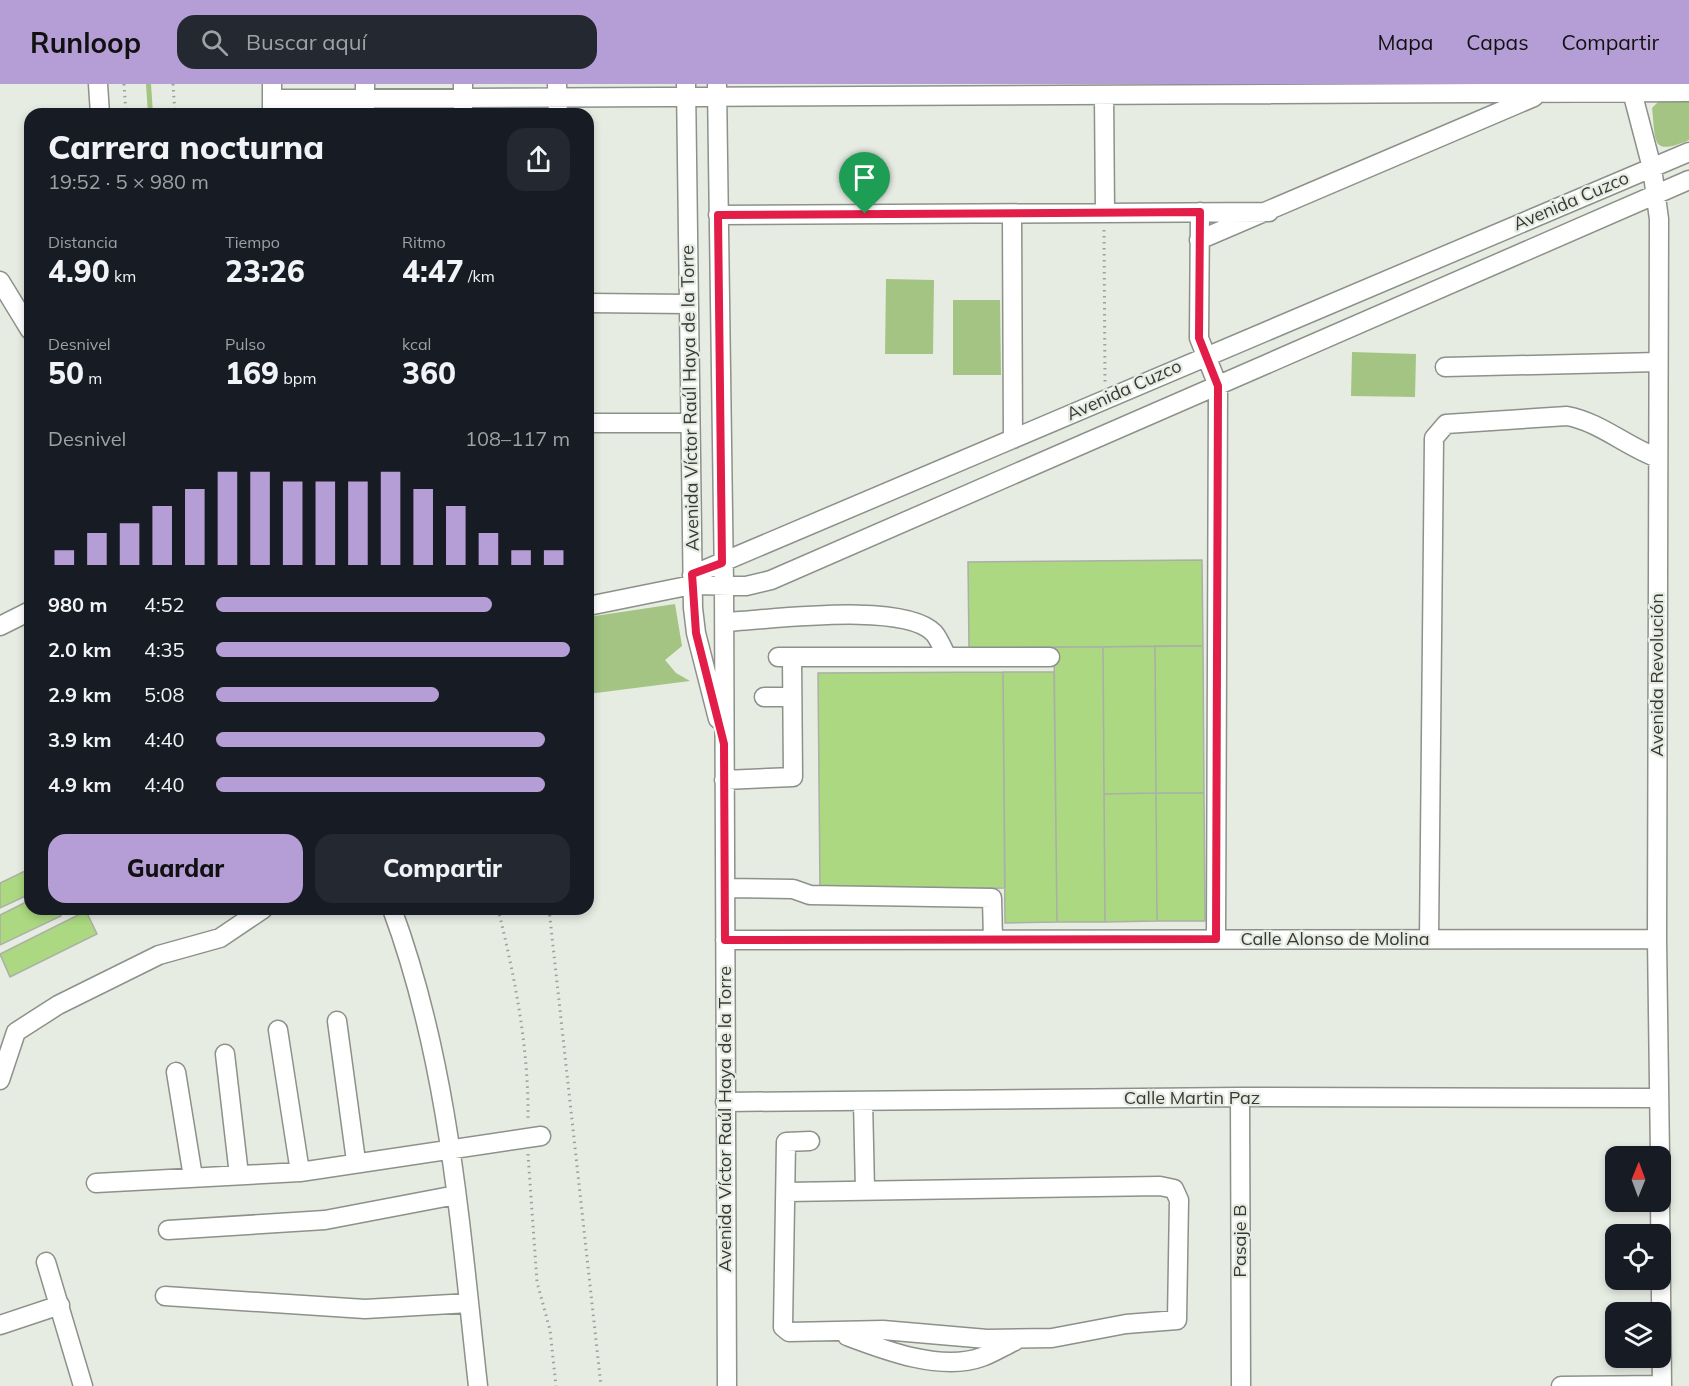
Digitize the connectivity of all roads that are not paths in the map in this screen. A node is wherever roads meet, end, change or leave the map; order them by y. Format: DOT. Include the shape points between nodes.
graph roads {
  1 [pos="98,84"];
  2 [pos="1191,89"];
  3 [pos="1284,89"];
  4 [pos="1373,89"];
  5 [pos="1468,89"];
  6 [pos="1631,89"];
  7 [pos="717,90"];
  8 [pos="827,90"];
  9 [pos="919,90"];
  10 [pos="1013,90"];
  11 [pos="686,91"];
  12 [pos="1100,91"];
  13 [pos="1689,92"];
  14 [pos="1543,94"];
  15 [pos="463,98"];
  16 [pos="557,98"];
  17 [pos="272,99"];
  18 [pos="365,99"];
  19 [pos="100,108"];
  20 [pos="1689,152"];
  21 [pos="1652,168"];
  22 [pos="1689,180"];
  23 [pos="1657,193"];
  24 [pos="1200,212"];
  25 [pos="1269,212"];
  26 [pos="1012,213"];
  27 [pos="1104,213"];
  28 [pos="718,215"];
  29 [pos="1199,240"];
  30 [pos="0,281"];
  31 [pos="594,303"];
  32 [pos="689,304"];
  33 [pos="24,320"];
  34 [pos="1204,355"];
  35 [pos="1658,362"];
  36 [pos="1445,367"];
  37 [pos="1218,386"];
  38 [pos="594,423"];
  39 [pos="690,423"];
  40 [pos="1013,439"];
  41 [pos="1658,458"];
  42 [pos="722,563"];
  43 [pos="692,580"];
  44 [pos="724,585"];
  45 [pos="594,604"];
  46 [pos="24,614"];
  47 [pos="724,622"];
  48 [pos="0,626"];
  49 [pos="947,657"];
  50 [pos="1050,657"];
  51 [pos="764,697"];
  52 [pos="792,697"];
  53 [pos="724,744"];
  54 [pos="724,780"];
  55 [pos="725,888"];
  56 [pos="254,915"];
  57 [pos="394,915"];
  58 [pos="1216,939"];
  59 [pos="1430,939"];
  60 [pos="1657,939"];
  61 [pos="725,940"];
  62 [pos="993,940"];
  63 [pos="337,1021"];
  64 [pos="278,1030"];
  65 [pos="225,1054"];
  66 [pos="176,1072"];
  67 [pos="0,1080"];
  68 [pos="1240,1097"];
  69 [pos="1659,1098"];
  70 [pos="863,1101"];
  71 [pos="725,1102"];
  72 [pos="541,1136"];
  73 [pos="810,1141"];
  74 [pos="1660,1146"];
  75 [pos="451,1149"];
  76 [pos="356,1161"];
  77 [pos="300,1172"];
  78 [pos="239,1174"];
  79 [pos="192,1177"];
  80 [pos="96,1183"];
  81 [pos="865,1190"];
  82 [pos="786,1192"];
  83 [pos="456,1195"];
  84 [pos="1660,1212"];
  85 [pos="168,1230"];
  86 [pos="46,1262"];
  87 [pos="165,1296"];
  88 [pos="469,1303"];
  89 [pos="60,1305"];
  90 [pos="0,1324"];
  91 [pos="839,1333"];
  92 [pos="1020,1338"];
  93 [pos="1662,1385"];
  94 [pos="83,1386"];
  95 [pos="478,1386"];
  96 [pos="727,1386"];
  97 [pos="1241,1386"];
  98 [pos="1561,1386"];
  1 -- 19 [label="street"];
  2 -- 3 [label="street"];
  2 -- 12 [label="street"];
  3 -- 4 [label="street"];
  4 -- 5 [label="street"];
  5 -- 14 [label="street"];
  6 -- 13 [label="street"];
  6 -- 14 [label="street"];
  6 -- 21 [label="street, Avenida Revolución"];
  7 -- 8 [label="street"];
  7 -- 11 [label="street"];
  7 -- 28 [label="street, Avenida Víctor Raúl Haya de la Torre"];
  8 -- 9 [label="street"];
  9 -- 10 [label="street"];
  10 -- 12 [label="street"];
  11 -- 16 [label="street"];
  11 -- 32 [label="street, Avenida Víctor Raúl Haya de la Torre"];
  12 -- 27 [label="street"];
  14 -- 25 [label="street"];
  15 -- 16 [label="street"];
  15 -- 18 [label="street"];
  17 -- 18 [label="street"];
  20 -- 21 [label="street, Avenida Cuzco"];
  21 -- 23 [label="street, Avenida Revolución"];
  21 -- 34 [label="street, Avenida Cuzco"];
  22 -- 23 [label="street, Avenida Cuzco"];
  23 -- 35 [label="street, Avenida Revolución"];
  23 -- 37 [label="street, Avenida Cuzco"];
  24 -- 25 [label="street"];
  24 -- 27 [label="street"];
  24 -- 29 [label="street"];
  25 -- 29 [label="street"];
  26 -- 27 [label="street"];
  26 -- 28 [label="street"];
  26 -- 40 [label="street"];
  28 -- 42 [label="street, Avenida Víctor Raúl Haya de la Torre"];
  29 -- 34 [label="street" via="1199,338"];
  30 -- 33 [label="street"];
  31 -- 32 [label="street"];
  32 -- 39 [label="street, Avenida Víctor Raúl Haya de la Torre"];
  34 -- 37 [label="street"];
  34 -- 40 [label="street, Avenida Cuzco"];
  35 -- 36 [label="street"];
  35 -- 41 [label="street, Avenida Revolución"];
  37 -- 44 [label="street, Avenida Cuzco" via="771,580 755,585"];
  37 -- 58 [label="street"];
  38 -- 39 [label="street"];
  39 -- 43 [label="street, Avenida Víctor Raúl Haya de la Torre"];
  40 -- 42 [label="street, Avenida Cuzco"];
  41 -- 59 [label="street" via="1635,450 1580,418 1567,416 1446,424 1434,438"];
  41 -- 60 [label="street, Avenida Revolución"];
  42 -- 43 [label="street, Avenida Cuzco"];
  42 -- 44 [label="street, Avenida Víctor Raúl Haya de la Torre"];
  43 -- 44 [label="street, Avenida Cuzco"];
  43 -- 45 [label="street"];
  43 -- 53 [label="street, Avenida Víctor Raúl Haya de la Torre" via="696,633"];
  44 -- 47 [label="street, Avenida Víctor Raúl Haya de la Torre"];
  46 -- 48 [label="street"];
  47 -- 49 [label="street" via="878,614 907,618 933,632"];
  47 -- 53 [label="street, Avenida Víctor Raúl Haya de la Torre"];
  49 -- 50 [label="street"];
  49 -- 52 [label="street" via="785,657"];
  51 -- 52 [label="street"];
  52 -- 54 [label="street" via="793,777"];
  53 -- 54 [label="street, Avenida Víctor Raúl Haya de la Torre"];
  54 -- 55 [label="street, Avenida Víctor Raúl Haya de la Torre"];
  55 -- 61 [label="street, Avenida Víctor Raúl Haya de la Torre"];
  55 -- 62 [label="street" via="793,889 810,895 992,898"];
  56 -- 67 [label="street" via="220,938 159,955 58,1005 16,1032"];
  57 -- 75 [label="street" via="413,966 435,1054"];
  58 -- 59 [label="street, Calle Alonso de Molina"];
  58 -- 62 [label="street, Calle Alonso de Molina"];
  59 -- 60 [label="street, Calle Alonso de Molina"];
  60 -- 69 [label="street, Avenida Revolución"];
  61 -- 62 [label="street, Calle Alonso de Molina"];
  61 -- 71 [label="street, Avenida Víctor Raúl Haya de la Torre"];
  63 -- 76 [label="street"];
  64 -- 77 [label="street"];
  65 -- 78 [label="street"];
  66 -- 79 [label="street"];
  68 -- 69 [label="street, Calle Martin Paz"];
  68 -- 70 [label="street, Calle Martin Paz"];
  68 -- 97 [label="street, Pasaje B"];
  69 -- 74 [label="street, Avenida Revolución"];
  70 -- 71 [label="street, Calle Martin Paz"];
  70 -- 81 [label="street"];
  71 -- 96 [label="street, Avenida Víctor Raúl Haya de la Torre"];
  72 -- 75 [label="street"];
  73 -- 82 [label="street" via="786,1142"];
  75 -- 76 [label="street"];
  75 -- 83 [label="street"];
  76 -- 77 [label="street"];
  77 -- 78 [label="street"];
  78 -- 79 [label="street"];
  79 -- 80 [label="street"];
  81 -- 82 [label="street"];
  81 -- 92 [label="street" via="1160,1186 1174,1190 1179,1200 1177,1320 1126,1324 1052,1338"];
  82 -- 91 [label="street" via="783,1327 789,1332"];
  83 -- 85 [label="street" via="325,1220"];
  83 -- 88 [label="street"];
  84 -- 93 [label="street"];
  86 -- 89 [label="street"];
  87 -- 88 [label="street" via="365,1309"];
  88 -- 95 [label="street"];
  89 -- 90 [label="street"];
  89 -- 94 [label="street"];
  91 -- 92 [label="street" via="883,1330"];
  91 -- 92 [label="street" via="890,1352 957,1361 980,1357"];
  93 -- 98 [label="street"];
}
